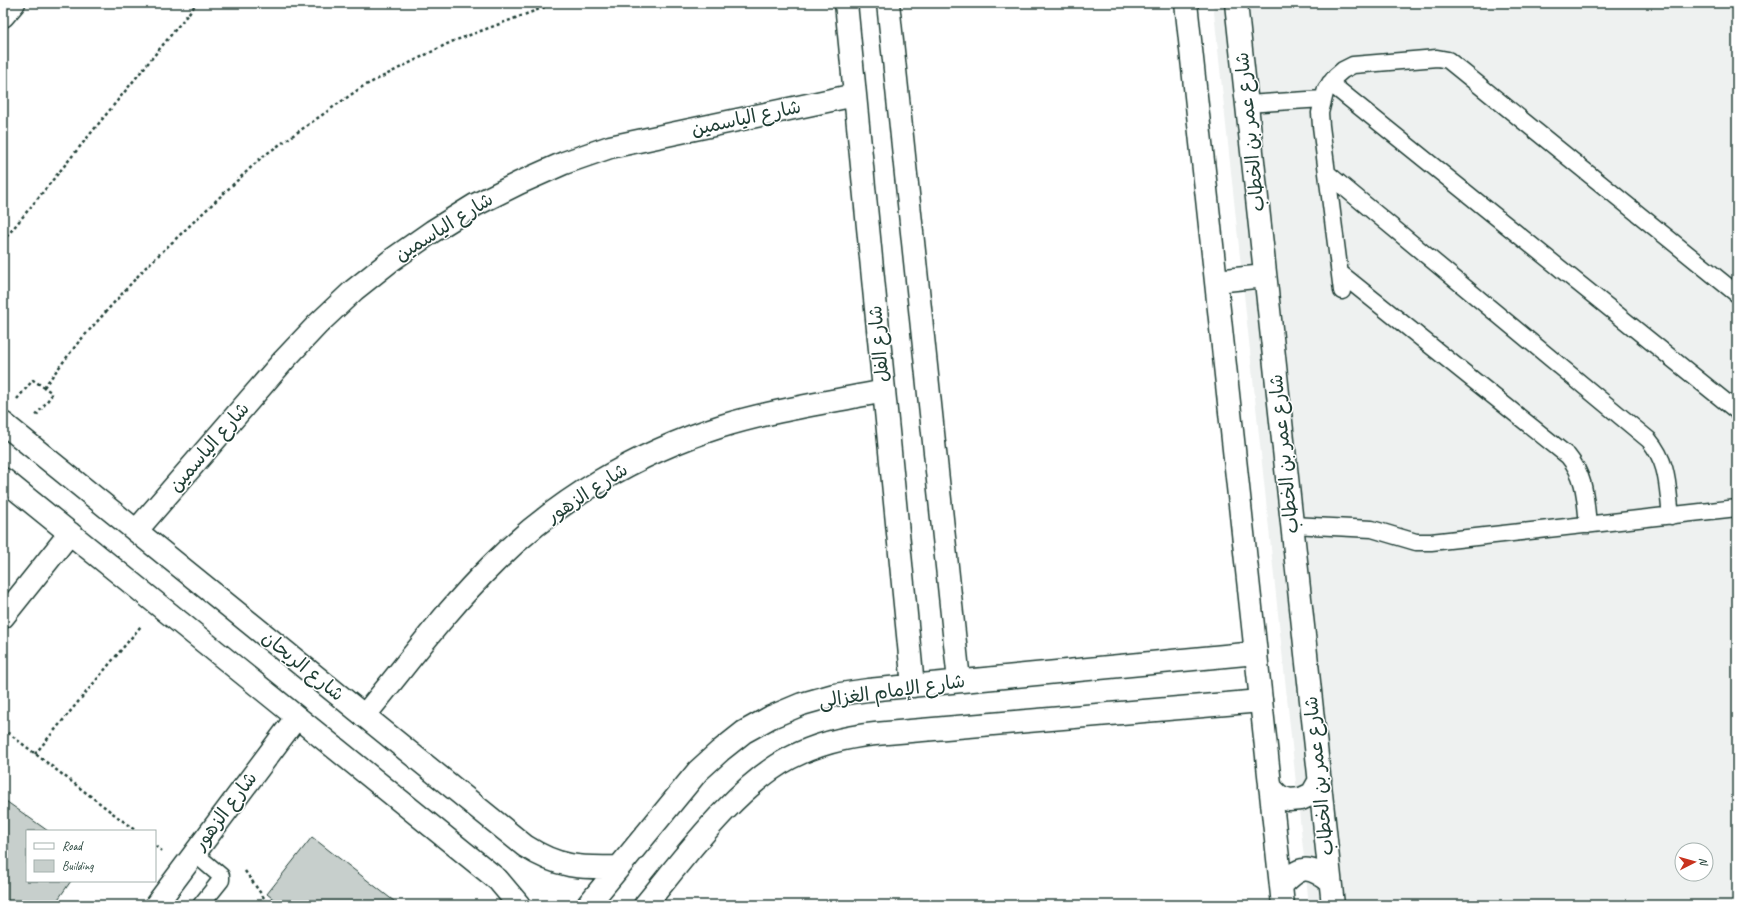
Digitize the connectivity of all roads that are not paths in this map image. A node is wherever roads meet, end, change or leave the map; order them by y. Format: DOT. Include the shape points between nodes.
graph roads {
  1 [pos="14,3"];
  2 [pos="846,3"];
  3 [pos="888,3"];
  4 [pos="1186,3"];
  5 [pos="1236,3"];
  6 [pos="3,16"];
  7 [pos="1330,83"];
  8 [pos="855,95"];
  9 [pos="1323,99"];
  10 [pos="1247,104"];
  11 [pos="1327,173"];
  12 [pos="1340,273"];
  13 [pos="1265,276"];
  14 [pos="1216,281"];
  15 [pos="1342,291"];
  16 [pos="1737,294"];
  17 [pos="884,391"];
  18 [pos="1737,411"];
  19 [pos="3,423"];
  20 [pos="3,479"];
  21 [pos="1737,508"];
  22 [pos="1671,516"];
  23 [pos="1292,525"];
  24 [pos="1588,525"];
  25 [pos="136,531"];
  26 [pos="70,533"];
  27 [pos="3,617"];
  28 [pos="1256,653"];
  29 [pos="959,681"];
  30 [pos="913,686"];
  31 [pos="1261,701"];
  32 [pos="364,716"];
  33 [pos="296,718"];
  34 [pos="1320,780"];
  35 [pos="1270,787"];
  36 [pos="194,853"];
  37 [pos="620,867"];
  38 [pos="1330,881"];
  39 [pos="1282,896"];
  40 [pos="156,905"];
  41 [pos="201,905"];
  42 [pos="519,905"];
  43 [pos="588,905"];
  44 [pos="645,905"];
  45 [pos="1333,905"];
  1 -- 6 [label="street"];
  2 -- 8 [label="street, شارع الفل"];
  3 -- 29 [label="street"];
  4 -- 14 [label="street"];
  5 -- 10 [label="street, شارع عمر بن الخطاب"];
  7 -- 9 [label="lane"];
  7 -- 16 [label="lane" via="1343,70 1353,65 1437,58 1448,60"];
  7 -- 18 [label="lane"];
  8 -- 17 [label="street, شارع الفل"];
  8 -- 25 [label="street, شارع الياسمين" via="610,147 564,163 475,205 433,231 376,273 318,324"];
  9 -- 10 [label="lane"];
  9 -- 11 [label="lane" via="1320,113"];
  10 -- 13 [label="street, شارع عمر بن الخطاب"];
  11 -- 12 [label="lane"];
  11 -- 22 [label="lane" via="1649,440 1663,461"];
  12 -- 15 [label="lane"];
  12 -- 24 [label="lane" via="1568,456 1582,477"];
  13 -- 14 [label="street"];
  13 -- 23 [label="street, شارع عمر بن الخطاب"];
  14 -- 28 [label="street"];
  17 -- 30 [label="street, شارع الفل"];
  17 -- 32 [label="street, شارع الزهور" via="722,426 639,459 600,481 562,505 494,562"];
  19 -- 25 [label="street, شارع الريحان"];
  20 -- 26 [label="street"];
  21 -- 22 [label="lane"];
  22 -- 24 [label="lane"];
  23 -- 24 [label="lane" via="1372,529 1416,542 1431,542"];
  23 -- 34 [label="street, شارع عمر بن الخطاب"];
  25 -- 32 [label="street, شارع الريحان"];
  26 -- 27 [label="street"];
  26 -- 33 [label="street"];
  28 -- 29 [label="street, شارع الإمام الغزالى"];
  28 -- 31 [label="street"];
  29 -- 30 [label="street, شارع الإمام الغزالى"];
  30 -- 37 [label="street, شارع الإمام الغزالى" via="821,698 777,714 744,732 698,771"];
  31 -- 35 [label="street"];
  31 -- 44 [label="street, شارع الإمام الغزالى" via="875,734 832,741 790,758 751,786 711,827"];
  32 -- 37 [label="street, شارع الريحان" via="525,846 541,856 577,867"];
  33 -- 36 [label="street, شارع الزهور"];
  33 -- 42 [label="street" via="498,880"];
  34 -- 35 [label="street" via="1312,794 1301,799 1289,800 1279,796"];
  34 -- 38 [label="street, شارع عمر بن الخطاب"];
  35 -- 39 [label="street"];
  36 -- 40 [label="street, شارع الزهور"];
  36 -- 41 [label="lane" via="221,876"];
  37 -- 43 [label="street, شارع الإمام الغزالى"];
  38 -- 39 [label="street" via="1315,870 1302,870 1291,875"];
  38 -- 45 [label="street, شارع عمر بن الخطاب"];
}
